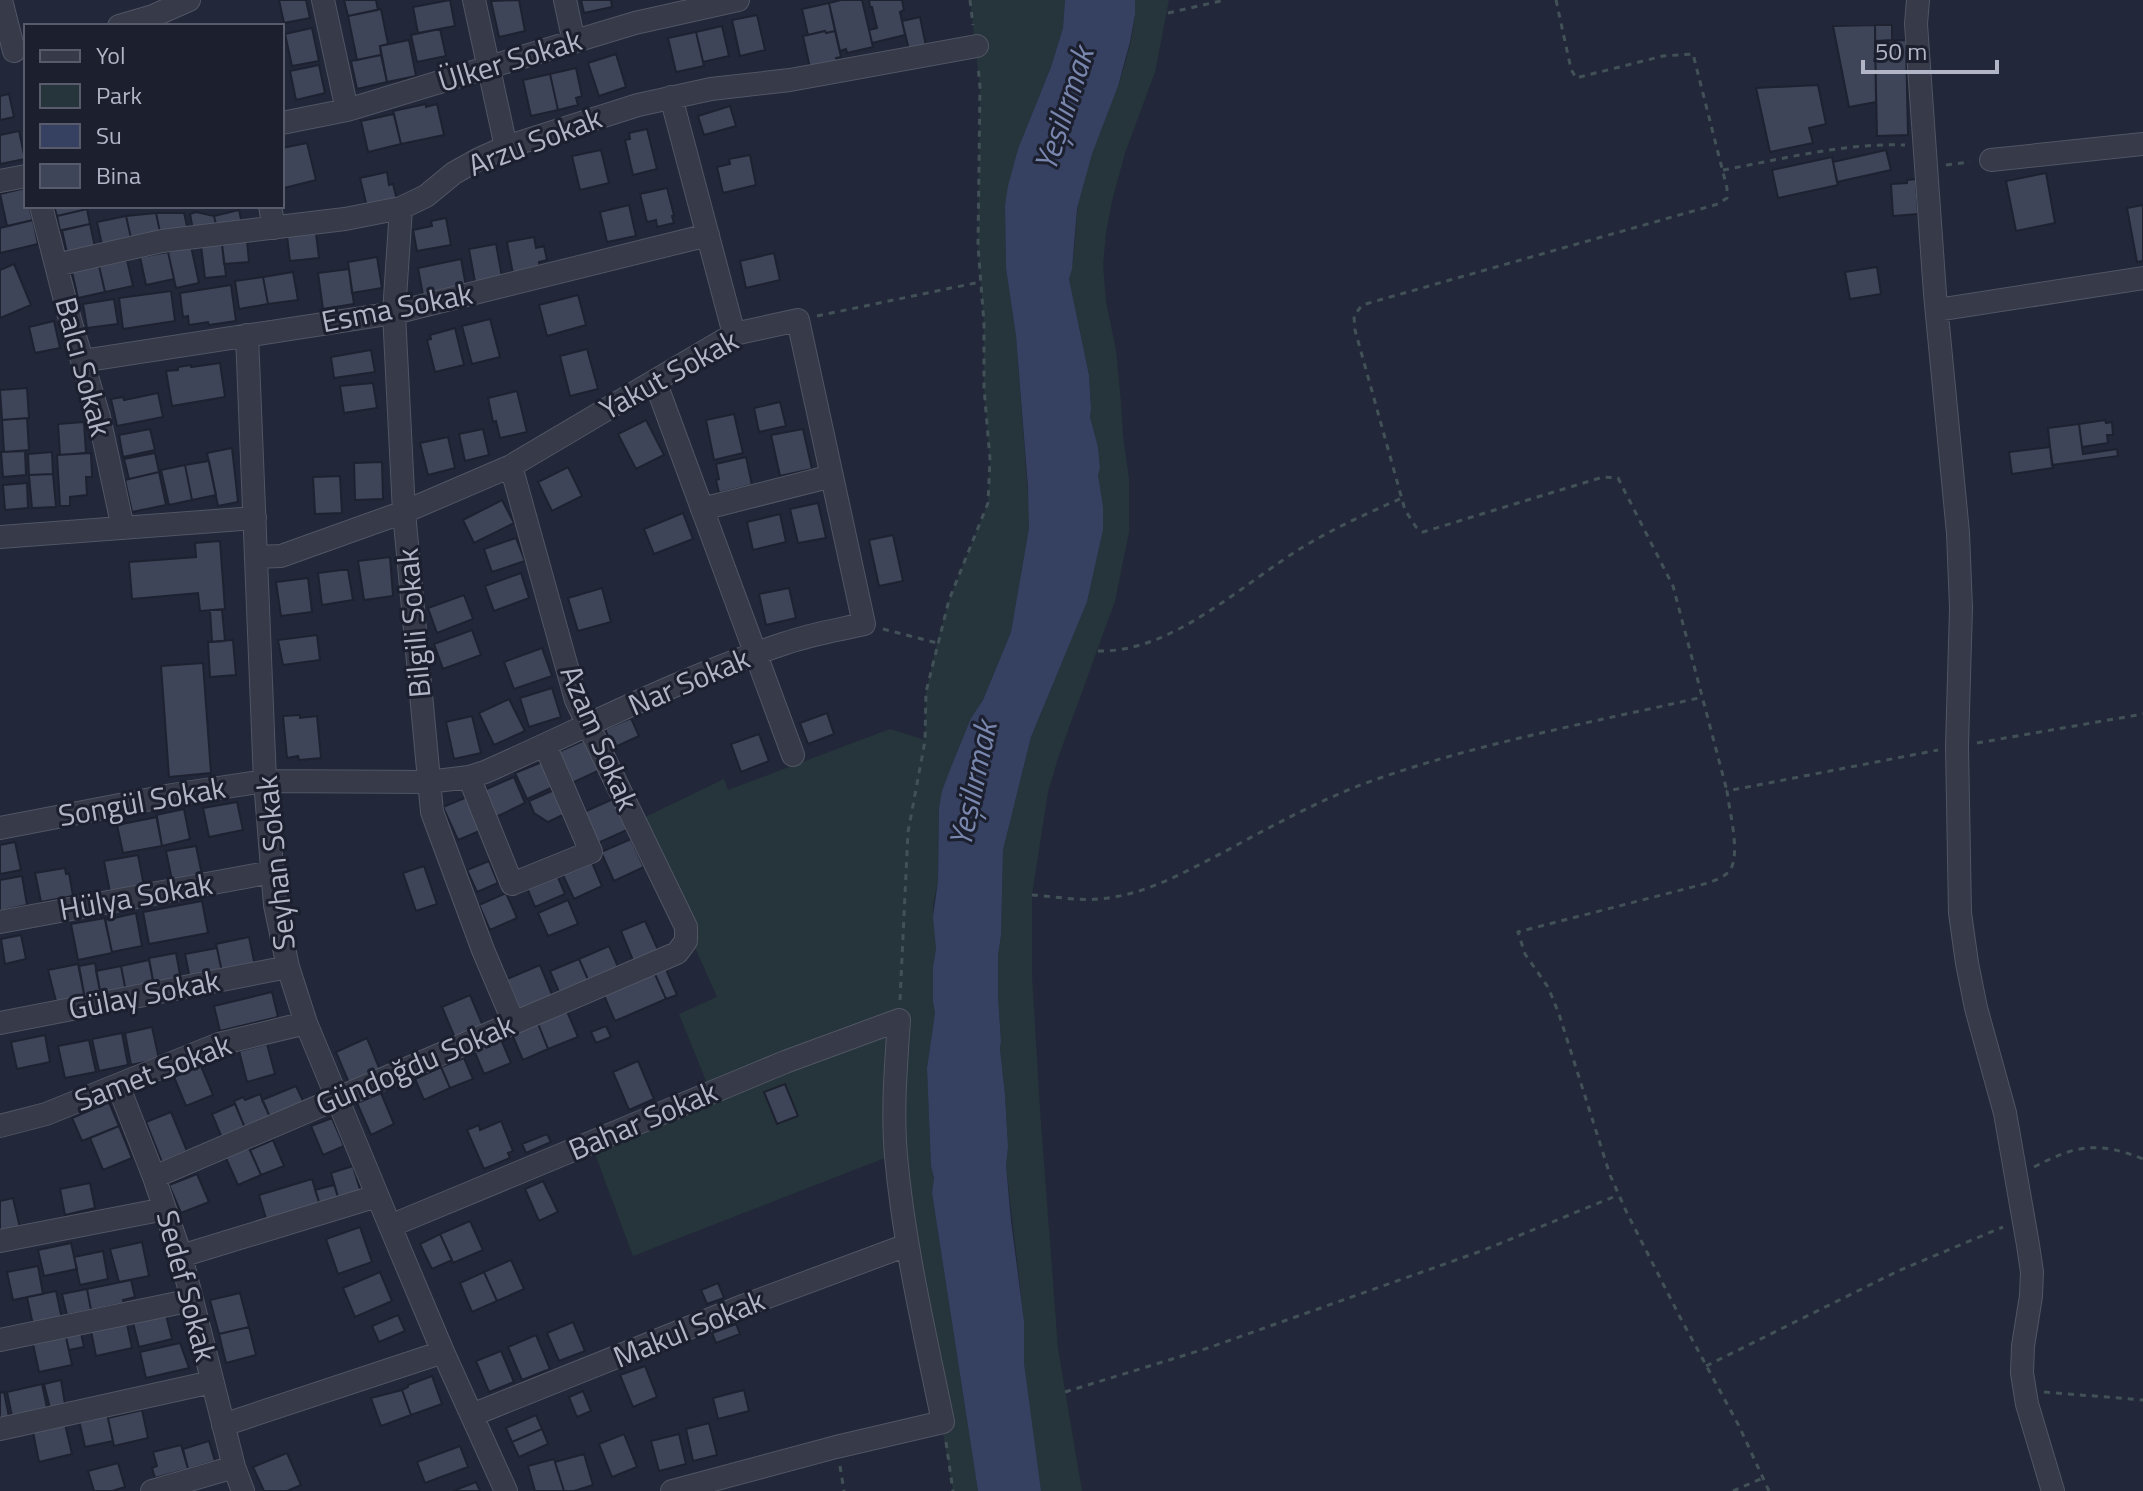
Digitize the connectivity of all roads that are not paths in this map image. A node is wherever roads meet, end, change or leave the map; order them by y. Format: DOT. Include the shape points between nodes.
graph roads {
  1 [pos="1,0"];
  2 [pos="323,0"];
  3 [pos="474,0"];
  4 [pos="565,0"];
  5 [pos="738,0"];
  6 [pos="1918,0"];
  7 [pos="184,8"];
  8 [pos="126,24"];
  9 [pos="574,42"];
  10 [pos="977,46"];
  11 [pos="18,50"];
  12 [pos="489,67"];
  13 [pos="671,97"];
  14 [pos="347,110"];
  15 [pos="284,123"];
  16 [pos="2143,144"];
  17 [pos="506,147"];
  18 [pos="1991,160"];
  19 [pos="24,176"];
  20 [pos="0,181"];
  21 [pos="42,208"];
  22 [pos="401,208"];
  23 [pos="272,217"];
  24 [pos="708,235"];
  25 [pos="56,265"];
  26 [pos="2143,278"];
  27 [pos="1937,310"];
  28 [pos="394,313"];
  29 [pos="734,334"];
  30 [pos="247,335"];
  31 [pos="82,361"];
  32 [pos="655,381"];
  33 [pos="511,466"];
  34 [pos="832,476"];
  35 [pos="702,509"];
  36 [pos="404,512"];
  37 [pos="255,518"];
  38 [pos="123,528"];
  39 [pos="0,537"];
  40 [pos="256,557"];
  41 [pos="755,654"];
  42 [pos="588,725"];
  43 [pos="545,745"];
  44 [pos="793,755"];
  45 [pos="469,777"];
  46 [pos="265,781"];
  47 [pos="428,782"];
  48 [pos="0,828"];
  49 [pos="272,872"];
  50 [pos="0,922"];
  51 [pos="677,953"];
  52 [pos="288,967"];
  53 [pos="0,1023"];
  54 [pos="306,1023"];
  55 [pos="514,1023"];
  56 [pos="118,1085"];
  57 [pos="338,1099"];
  58 [pos="0,1126"];
  59 [pos="154,1177"];
  60 [pos="377,1196"];
  61 [pos="165,1209"];
  62 [pos="390,1226"];
  63 [pos="0,1241"];
  64 [pos="907,1245"];
  65 [pos="181,1256"];
  66 [pos="192,1300"];
  67 [pos="0,1340"];
  68 [pos="443,1352"];
  69 [pos="212,1382"];
  70 [pos="472,1415"];
  71 [pos="223,1425"];
  72 [pos="0,1429"];
  73 [pos="234,1467"];
  74 [pos="152,1491"];
  75 [pos="243,1491"];
  76 [pos="506,1491"];
  77 [pos="672,1491"];
  78 [pos="2053,1491"];
  1 -- 11 [label="street"];
  2 -- 14 [label="street"];
  3 -- 12 [label="street"];
  4 -- 9 [label="street"];
  5 -- 9 [label="street, Ülker Sokak"];
  6 -- 27 [label="street"];
  7 -- 8 [label="street"];
  9 -- 12 [label="street, Ülker Sokak"];
  10 -- 13 [label="street, Arzu Sokak"];
  12 -- 14 [label="street, Ülker Sokak"];
  12 -- 17 [label="street"];
  13 -- 17 [label="street, Arzu Sokak"];
  13 -- 24 [label="street"];
  14 -- 15 [label="street, Ülker Sokak"];
  16 -- 18 [label="street"];
  17 -- 22 [label="street, Arzu Sokak"];
  19 -- 20 [label="street"];
  21 -- 25 [label="street, Balcı Sokak"];
  22 -- 23 [label="street, Arzu Sokak" via="345,219"];
  22 -- 28 [label="street, Bilgili Sokak"];
  23 -- 25 [label="street, Arzu Sokak"];
  24 -- 28 [label="street, Esma Sokak"];
  24 -- 29 [label="street"];
  25 -- 31 [label="street, Balcı Sokak"];
  26 -- 27 [label="street"];
  27 -- 78 [label="street" via="1961,608 1959,900 1976,1008 2005,1113 2024,1219 2032,1272 2022,1373"];
  28 -- 30 [label="street, Esma Sokak"];
  28 -- 36 [label="street, Bilgili Sokak"];
  29 -- 32 [label="street, Yakut Sokak"];
  29 -- 34 [label="street, Yakut Sokak" via="798,320"];
  30 -- 31 [label="street, Esma Sokak"];
  30 -- 37 [label="street, Seyhan Sokak"];
  31 -- 38 [label="street, Balcı Sokak"];
  32 -- 33 [label="street, Yakut Sokak"];
  32 -- 35 [label="street"];
  33 -- 36 [label="street, Yakut Sokak"];
  33 -- 42 [label="street, Azam Sokak" via="576,700"];
  34 -- 35 [label="street"];
  34 -- 41 [label="street, Nar Sokak" via="864,624"];
  35 -- 41 [label="street"];
  36 -- 40 [label="street, Yakut Sokak" via="281,556"];
  36 -- 47 [label="street, Bilgili Sokak"];
  37 -- 38 [label="street"];
  37 -- 40 [label="street, Seyhan Sokak"];
  38 -- 39 [label="street"];
  40 -- 46 [label="street, Seyhan Sokak"];
  41 -- 42 [label="street, Nar Sokak"];
  41 -- 44 [label="street"];
  42 -- 43 [label="street, Nar Sokak"];
  42 -- 51 [label="street, Azam Sokak" via="686,927 686,941"];
  43 -- 45 [label="street, Nar Sokak"];
  43 -- 45 [label="street" via="591,852 512,884"];
  45 -- 47 [label="street, Nar Sokak"];
  46 -- 47 [label="street, Songül Sokak"];
  46 -- 48 [label="street, Songül Sokak"];
  46 -- 49 [label="street, Seyhan Sokak"];
  47 -- 55 [label="street, Bilgili Sokak" via="432,812"];
  49 -- 50 [label="street, Hülya Sokak"];
  49 -- 52 [label="street, Seyhan Sokak"];
  51 -- 55 [label="street, Gündoğdu Sokak"];
  52 -- 53 [label="street, Gülay Sokak"];
  52 -- 54 [label="street, Seyhan Sokak"];
  54 -- 56 [label="street, Samet Sokak" via="219,1044"];
  54 -- 57 [label="street, Seyhan Sokak"];
  55 -- 57 [label="street, Gündoğdu Sokak"];
  56 -- 58 [label="street, Samet Sokak"];
  56 -- 59 [label="street, Sedef Sokak"];
  57 -- 59 [label="street, Gündoğdu Sokak"];
  57 -- 60 [label="street, Seyhan Sokak"];
  59 -- 61 [label="street, Sedef Sokak"];
  60 -- 62 [label="street, Seyhan Sokak"];
  60 -- 65 [label="street"];
  61 -- 63 [label="street"];
  61 -- 65 [label="street, Sedef Sokak"];
  62 -- 64 [label="street, Bahar Sokak" via="899,1020 894,1109"];
  62 -- 68 [label="street, Seyhan Sokak"];
  64 -- 70 [label="street, Makul Sokak"];
  64 -- 77 [label="street" via="943,1422"];
  65 -- 66 [label="street, Sedef Sokak"];
  66 -- 67 [label="street"];
  66 -- 69 [label="street, Sedef Sokak"];
  68 -- 70 [label="street, Seyhan Sokak"];
  68 -- 71 [label="street"];
  69 -- 71 [label="street, Sedef Sokak"];
  69 -- 72 [label="street"];
  70 -- 76 [label="street, Seyhan Sokak"];
  71 -- 73 [label="street, Sedef Sokak"];
  73 -- 74 [label="street"];
  73 -- 75 [label="street, Sedef Sokak"];
}
